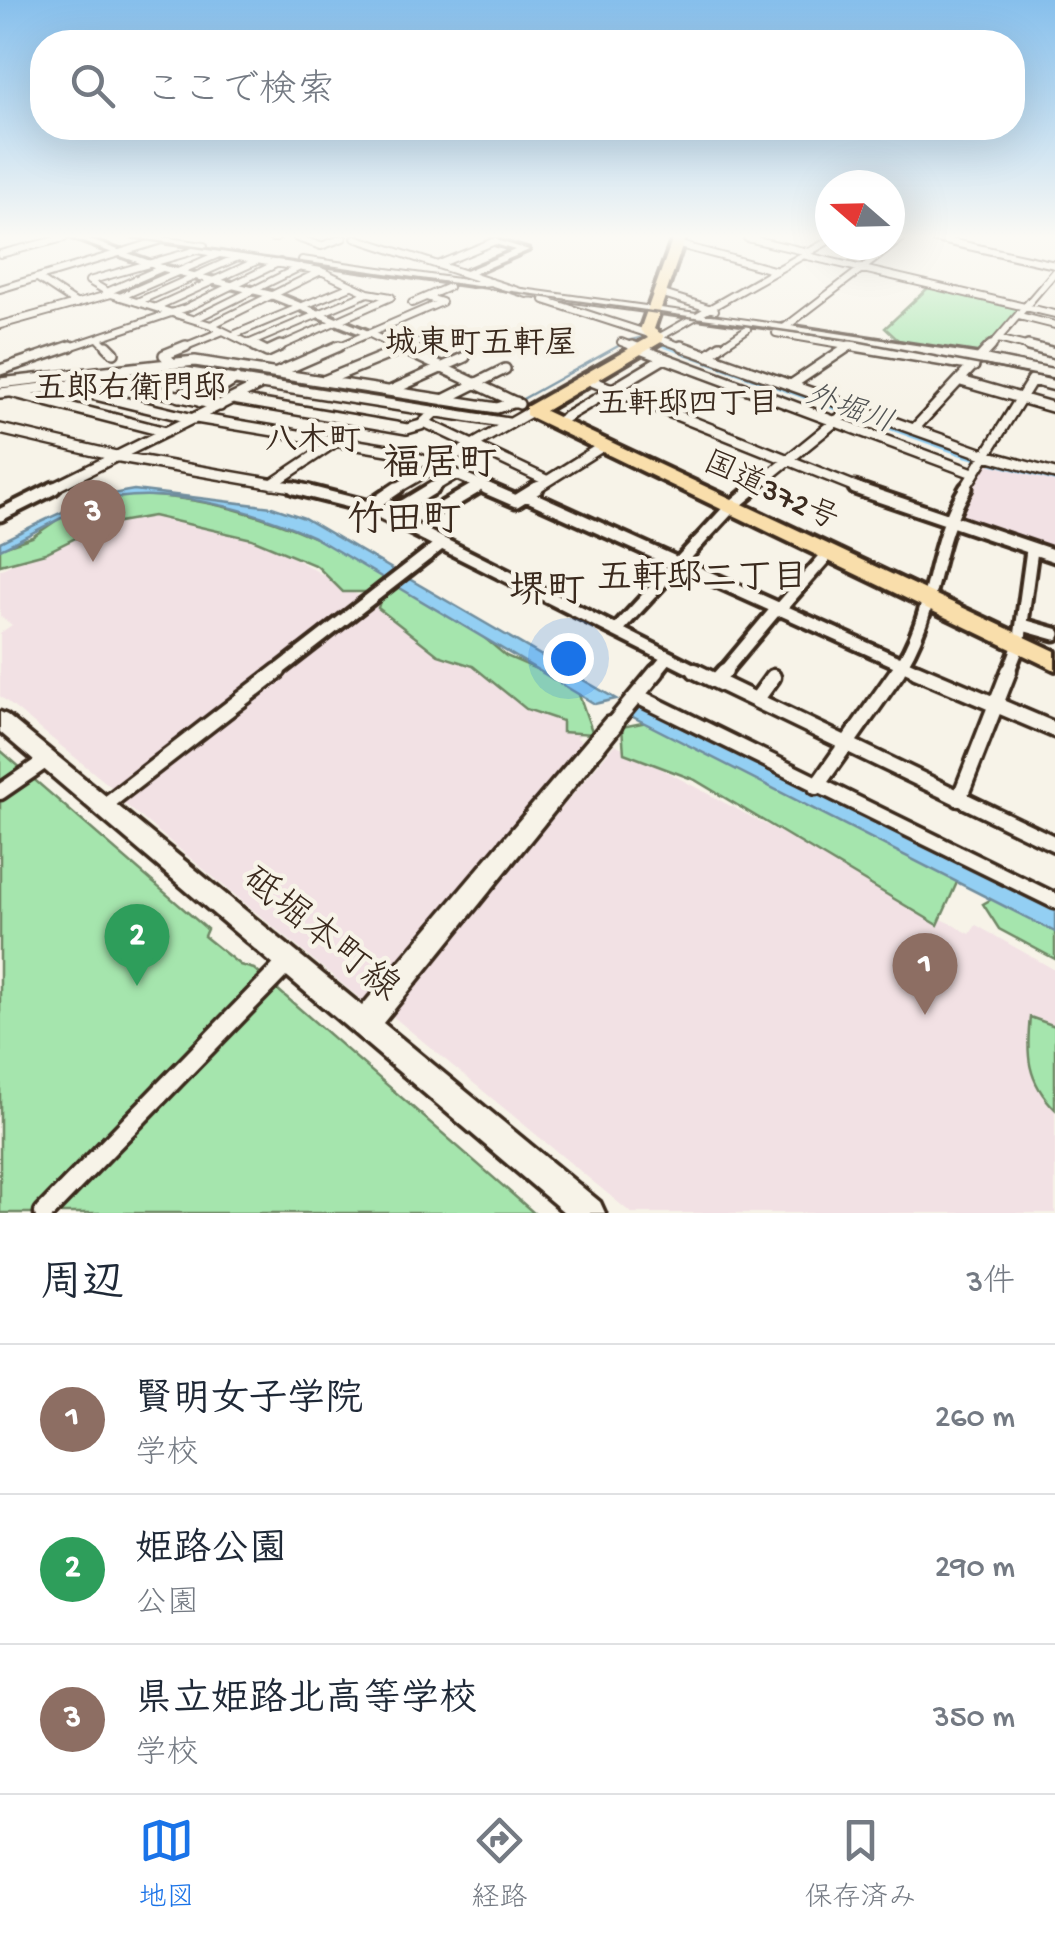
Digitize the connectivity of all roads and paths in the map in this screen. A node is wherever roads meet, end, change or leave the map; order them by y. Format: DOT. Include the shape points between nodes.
graph roads {
  1 [pos="63,295"];
  2 [pos="104,295"];
  3 [pos="113,295"];
  4 [pos="126,295"];
  5 [pos="154,295"];
  6 [pos="183,295"];
  7 [pos="211,295"];
  8 [pos="241,295"];
  9 [pos="272,295"];
  10 [pos="333,295"];
  11 [pos="365,295"];
  12 [pos="375,295"];
  13 [pos="432,295"];
  14 [pos="529,295"];
  15 [pos="538,295"];
  16 [pos="659,295"];
  17 [pos="668,295"];
  18 [pos="735,295"];
  19 [pos="828,295"];
  20 [pos="973,295"];
  21 [pos="1038,295"];
  22 [pos="120,297"];
  23 [pos="426,297"];
  24 [pos="137,302"];
  25 [pos="412,303"];
  26 [pos="78,304"];
  27 [pos="156,307"];
  28 [pos="1027,307"];
  29 [pos="304,308"];
  30 [pos="710,309"];
  31 [pos="0,312"];
  32 [pos="173,313"];
  33 [pos="653,313"];
  34 [pos="323,314"];
  35 [pos="1055,314"];
  36 [pos="1019,316"];
  37 [pos="195,319"];
  38 [pos="694,319"];
  39 [pos="13,321"];
  40 [pos="342,322"];
  41 [pos="0,324"];
  42 [pos="211,325"];
  43 [pos="1055,325"];
  44 [pos="762,326"];
  45 [pos="784,328"];
  46 [pos="747,329"];
  47 [pos="223,331"];
  48 [pos="370,334"];
  49 [pos="232,335"];
  50 [pos="998,339"];
  51 [pos="100,340"];
  52 [pos="424,340"];
  53 [pos="643,340"];
  54 [pos="250,343"];
  55 [pos="852,344"];
  56 [pos="402,348"];
  57 [pos="276,349"];
  58 [pos="1054,352"];
  59 [pos="114,353"];
  60 [pos="707,355"];
  61 [pos="465,357"];
  62 [pos="665,358"];
  63 [pos="172,362"];
  64 [pos="303,363"];
  65 [pos="978,363"];
  66 [pos="442,366"];
  67 [pos="1040,367"];
  68 [pos="504,369"];
  69 [pos="182,372"];
  70 [pos="276,374"];
  71 [pos="1055,374"];
  72 [pos="212,375"];
  73 [pos="236,379"];
  74 [pos="109,380"];
  75 [pos="589,380"];
  76 [pos="324,381"];
  77 [pos="1,382"];
  78 [pos="476,382"];
  79 [pos="961,382"];
  80 [pos="265,383"];
  81 [pos="53,384"];
  82 [pos="790,385"];
  83 [pos="1055,386"];
  84 [pos="153,390"];
  85 [pos="613,390"];
  86 [pos="389,392"];
  87 [pos="174,396"];
  88 [pos="1020,398"];
  89 [pos="233,399"];
  90 [pos="443,400"];
  91 [pos="200,402"];
  92 [pos="134,404"];
  93 [pos="220,406"];
  94 [pos="524,406"];
  95 [pos="148,408"];
  96 [pos="1055,408"];
  97 [pos="850,409"];
  98 [pos="435,412"];
  99 [pos="112,418"];
  100 [pos="195,418"];
  101 [pos="424,422"];
  102 [pos="556,422"];
  103 [pos="836,422"];
  104 [pos="508,423"];
  105 [pos="0,428"];
  106 [pos="914,429"];
  107 [pos="166,432"];
  108 [pos="336,442"];
  109 [pos="470,444"];
  110 [pos="603,446"];
  111 [pos="120,457"];
  112 [pos="983,458"];
  113 [pos="787,462"];
  114 [pos="434,464"];
  115 [pos="973,473"];
  116 [pos="456,474"];
  117 [pos="1055,474"];
  118 [pos="546,480"];
  119 [pos="272,484"];
  120 [pos="481,485"];
  121 [pos="526,495"];
  122 [pos="369,507"];
  123 [pos="444,507"];
  124 [pos="730,508"];
  125 [pos="0,515"];
  126 [pos="387,516"];
  127 [pos="946,520"];
  128 [pos="441,544"];
  129 [pos="1032,550"];
  130 [pos="829,553"];
  131 [pos="1055,556"];
  132 [pos="677,564"];
  133 [pos="931,602"];
  134 [pos="776,611"];
  135 [pos="617,630"];
  136 [pos="1055,634"];
  137 [pos="1021,635"];
  138 [pos="668,657"];
  139 [pos="1055,661"];
  140 [pos="901,666"];
  141 [pos="773,677"];
  142 [pos="717,680"];
  143 [pos="637,696"];
  144 [pos="757,699"];
  145 [pos="998,708"];
  146 [pos="0,720"];
  147 [pos="613,724"];
  148 [pos="1055,730"];
  149 [pos="843,745"];
  150 [pos="48,758"];
  151 [pos="816,787"];
  152 [pos="0,792"];
  153 [pos="958,799"];
  154 [pos="105,805"];
  155 [pos="1055,844"];
  156 [pos="1055,901"];
  157 [pos="290,960"];
  158 [pos="366,1022"];
  159 [pos="44,1213"];
  160 [pos="589,1213"];
  1 -- 26 [label="street"];
  2 -- 26 [label="street"];
  3 -- 22 [label="street"];
  4 -- 22 [label="street"];
  5 -- 24 [label="street"];
  6 -- 27 [label="street"];
  7 -- 32 [label="street"];
  8 -- 37 [label="street"];
  9 -- 29 [label="street"];
  9 -- 42 [label="street"];
  10 -- 29 [label="street"];
  11 -- 34 [label="street"];
  12 -- 40 [label="street" via="391,298"];
  13 -- 23 [label="street"];
  14 -- 53 [label="street"];
  15 -- 33 [label="street"];
  16 -- 33 [label="highway"];
  17 -- 30 [label="street"];
  18 -- 30 [label="street"];
  19 -- 45 [label="street"];
  20 -- 28 [label="street"];
  21 -- 28 [label="street"];
  22 -- 24 [label="street"];
  23 -- 25 [label="street"];
  23 -- 48 [label="street" via="442,302"];
  24 -- 27 [label="street"];
  26 -- 39 [label="street"];
  27 -- 32 [label="street"];
  28 -- 35 [label="street"];
  28 -- 36 [label="street"];
  29 -- 34 [label="street"];
  29 -- 49 [label="street"];
  30 -- 38 [label="street"];
  30 -- 44 [label="street"];
  31 -- 39 [label="street"];
  32 -- 37 [label="street"];
  32 -- 51 [label="street"];
  33 -- 38 [label="street"];
  33 -- 53 [label="highway"];
  34 -- 40 [label="street"];
  34 -- 54 [label="street"];
  36 -- 43 [label="street"];
  36 -- 50 [label="street"];
  37 -- 42 [label="street"];
  38 -- 44 [label="street"];
  38 -- 46 [label="street"];
  38 -- 53 [label="street"];
  39 -- 41 [label="street"];
  40 -- 48 [label="street"];
  40 -- 57 [label="street"];
  42 -- 47 [label="street"];
  44 -- 45 [label="street"];
  45 -- 65 [label="street"];
  46 -- 55 [label="street"];
  46 -- 60 [label="street"];
  47 -- 49 [label="street"];
  47 -- 63 [label="street" via="164,355"];
  48 -- 56 [label="street"];
  48 -- 64 [label="street"];
  49 -- 54 [label="street"];
  50 -- 58 [label="street"];
  50 -- 65 [label="street"];
  51 -- 59 [label="street"];
  51 -- 77 [label="street"];
  52 -- 56 [label="street"];
  53 -- 60 [label="street"];
  53 -- 62 [label="street"];
  53 -- 75 [label="highway"];
  54 -- 57 [label="street"];
  55 -- 65 [label="street"];
  55 -- 82 [label="street"];
  56 -- 66 [label="street"];
  56 -- 76 [label="street"];
  57 -- 64 [label="street"];
  58 -- 67 [label="street"];
  60 -- 82 [label="street"];
  61 -- 66 [label="street"];
  62 -- 85 [label="street"];
  62 -- 103 [label="street"];
  63 -- 70 [label="street"];
  63 -- 77 [label="street"];
  64 -- 70 [label="street"];
  65 -- 71 [label="street"];
  65 -- 79 [label="street"];
  66 -- 78 [label="street"];
  66 -- 86 [label="street"];
  68 -- 78 [label="street"];
  69 -- 72 [label="street"];
  69 -- 74 [label="street"];
  69 -- 84 [label="street"];
  70 -- 76 [label="street"];
  70 -- 80 [label="street"];
  72 -- 73 [label="street"];
  72 -- 87 [label="street"];
  73 -- 80 [label="street"];
  73 -- 91 [label="street"];
  74 -- 81 [label="street"];
  74 -- 84 [label="street"];
  75 -- 85 [label="street"];
  75 -- 94 [label="highway"];
  76 -- 86 [label="street"];
  77 -- 81 [label="street"];
  77 -- 99 [label="street"];
  78 -- 90 [label="street"];
  78 -- 94 [label="street"];
  79 -- 88 [label="street"];
  79 -- 106 [label="street"];
  80 -- 89 [label="street"];
  80 -- 98 [label="street"];
  81 -- 92 [label="street"];
  82 -- 97 [label="street"];
  83 -- 88 [label="street" via="1032,380"];
  84 -- 87 [label="street"];
  85 -- 102 [label="street"];
  85 -- 113 [label="street"];
  86 -- 90 [label="street"];
  87 -- 91 [label="street"];
  87 -- 95 [label="street"];
  88 -- 96 [label="street"];
  88 -- 112 [label="street"];
  89 -- 93 [label="street"];
  89 -- 101 [label="street" via="407,429"];
  90 -- 94 [label="street"];
  91 -- 93 [label="street"];
  92 -- 95 [label="street"];
  92 -- 99 [label="street"];
  93 -- 100 [label="street"];
  94 -- 102 [label="highway, 国道372号"];
  94 -- 104 [label="street"];
  95 -- 100 [label="street"];
  97 -- 103 [label="street"];
  97 -- 106 [label="street"];
  98 -- 101 [label="street"];
  98 -- 104 [label="street"];
  99 -- 107 [label="street"];
  100 -- 107 [label="street"];
  100 -- 108 [label="street"];
  101 -- 109 [label="street"];
  102 -- 110 [label="highway, 国道372号"];
  103 -- 113 [label="street"];
  103 -- 115 [label="street"];
  104 -- 109 [label="street"];
  105 -- 111 [label="street"];
  106 -- 112 [label="street"];
  107 -- 111 [label="street"];
  108 -- 114 [label="street"];
  108 -- 119 [label="street"];
  109 -- 114 [label="street"];
  109 -- 118 [label="street"];
  110 -- 118 [label="street"];
  110 -- 124 [label="highway, 国道372号"];
  111 -- 119 [label="street"];
  111 -- 125 [label="street"];
  112 -- 115 [label="street"];
  112 -- 117 [label="street"];
  113 -- 124 [label="street"];
  113 -- 127 [label="street"];
  114 -- 116 [label="street"];
  114 -- 122 [label="street"];
  115 -- 127 [label="street"];
  116 -- 120 [label="street"];
  116 -- 126 [label="street"];
  118 -- 121 [label="street"];
  119 -- 122 [label="street"];
  120 -- 121 [label="street" via="516,501"];
  120 -- 123 [label="street"];
  121 -- 132 [label="street"];
  122 -- 126 [label="street"];
  124 -- 130 [label="highway, 国道372号"];
  124 -- 132 [label="street"];
  126 -- 128 [label="street"];
  127 -- 129 [label="street"];
  127 -- 133 [label="street"];
  128 -- 135 [label="street"];
  128 -- 154 [label="street"];
  129 -- 131 [label="street"];
  129 -- 137 [label="street"];
  130 -- 133 [label="highway, 国道372号"];
  130 -- 134 [label="street"];
  132 -- 134 [label="street"];
  132 -- 135 [label="street"];
  133 -- 137 [label="highway, 国道372号"];
  133 -- 140 [label="street"];
  134 -- 140 [label="street"];
  134 -- 142 [label="street"];
  135 -- 138 [label="street"];
  136 -- 137 [label="street"];
  137 -- 139 [label="highway, 国道372号"];
  137 -- 145 [label="street"];
  138 -- 142 [label="street"];
  138 -- 143 [label="street"];
  140 -- 145 [label="street"];
  140 -- 149 [label="street"];
  141 -- 144 [label="street"];
  142 -- 144 [label="street"];
  143 -- 147 [label="street"];
  143 -- 151 [label="street"];
  144 -- 149 [label="street"];
  145 -- 148 [label="street"];
  145 -- 153 [label="street"];
  146 -- 150 [label="street, 砥堀本町線"];
  147 -- 158 [label="street"];
  149 -- 151 [label="street"];
  149 -- 153 [label="street"];
  150 -- 152 [label="street"];
  150 -- 154 [label="street, 砥堀本町線"];
  151 -- 156 [label="street"];
  153 -- 155 [label="street"];
  154 -- 157 [label="street, 砥堀本町線"];
  157 -- 158 [label="street, 砥堀本町線"];
  157 -- 159 [label="street"];
  158 -- 160 [label="street, 砥堀本町線"];
}
